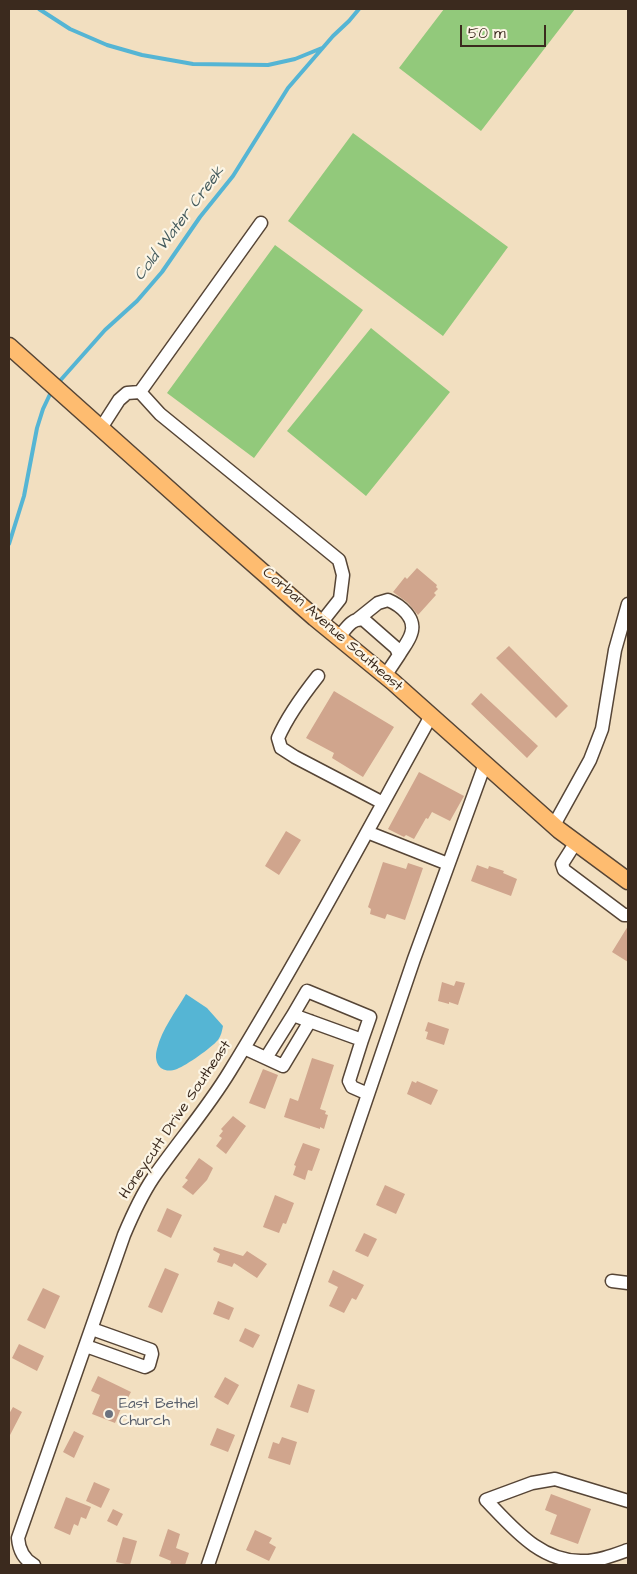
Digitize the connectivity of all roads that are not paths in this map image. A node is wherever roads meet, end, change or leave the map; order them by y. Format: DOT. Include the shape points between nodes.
graph roads {
  1 [pos="261,223"];
  2 [pos="9,346"];
  3 [pos="140,392"];
  4 [pos="101,428"];
  5 [pos="628,604"];
  6 [pos="358,619"];
  7 [pos="321,623"];
  8 [pos="339,637"];
  9 [pos="400,655"];
  10 [pos="318,676"];
  11 [pos="385,676"];
  12 [pos="431,716"];
  13 [pos="485,764"];
  14 [pos="383,803"];
  15 [pos="554,825"];
  16 [pos="366,832"];
  17 [pos="576,842"];
  18 [pos="448,864"];
  19 [pos="628,881"];
  20 [pos="628,914"];
  21 [pos="293,1015"];
  22 [pos="310,1021"];
  23 [pos="362,1040"];
  24 [pos="244,1048"];
  25 [pos="266,1058"];
  26 [pos="368,1094"];
  27 [pos="612,1281"];
  28 [pos="628,1283"];
  29 [pos="92,1329"];
  30 [pos="86,1346"];
  31 [pos="628,1501"];
  32 [pos="628,1550"];
  33 [pos="34,1565"];
  34 [pos="208,1565"];
  1 -- 3 [label="street"];
  2 -- 4 [label="main road, Corban Avenue Southeast"];
  3 -- 4 [label="street" via="127,393 119,400"];
  3 -- 7 [label="street" via="160,414 339,560 343,575 340,599"];
  4 -- 7 [label="main road, Corban Avenue Southeast"];
  5 -- 15 [label="street" via="615,650 602,729 590,760"];
  6 -- 8 [label="street"];
  6 -- 9 [label="street" via="364,620"];
  6 -- 9 [label="street" via="388,600 406,612 412,632"];
  7 -- 8 [label="main road, Corban Avenue Southeast"];
  8 -- 11 [label="main road, Corban Avenue Southeast"];
  9 -- 11 [label="street"];
  10 -- 14 [label="street" via="282,729 278,738 282,748"];
  11 -- 12 [label="main road, Corban Avenue Southeast"];
  12 -- 13 [label="main road, Corban Avenue Southeast"];
  12 -- 14 [label="street, Honeycutt Drive Southeast"];
  13 -- 15 [label="main road, Corban Avenue Southeast"];
  13 -- 18 [label="street"];
  14 -- 16 [label="street, Honeycutt Drive Southeast"];
  15 -- 17 [label="main road, Corban Avenue Southeast"];
  16 -- 18 [label="street"];
  16 -- 24 [label="street, Honeycutt Drive Southeast" via="294,965"];
  17 -- 19 [label="main road, Corban Avenue Southeast"];
  17 -- 20 [label="street" via="562,864 564,870"];
  18 -- 26 [label="street"];
  21 -- 22 [label="street"];
  21 -- 23 [label="street" via="307,991 370,1017"];
  21 -- 25 [label="street"];
  22 -- 23 [label="street"];
  22 -- 25 [label="street" via="283,1066"];
  23 -- 26 [label="street" via="349,1081"];
  24 -- 25 [label="street"];
  24 -- 29 [label="street, Honeycutt Drive Southeast" via="209,1103 152,1179 136,1208"];
  26 -- 34 [label="street"];
  27 -- 28 [label="street"];
  29 -- 30 [label="street, Honeycutt Drive Southeast"];
  29 -- 30 [label="street" via="151,1350 149,1365 144,1368"];
  30 -- 33 [label="street, Honeycutt Drive Southeast" via="18,1538 19,1550"];
  31 -- 32 [label="street" via="555,1478 486,1500 539,1550 555,1558 584,1561"];
}
